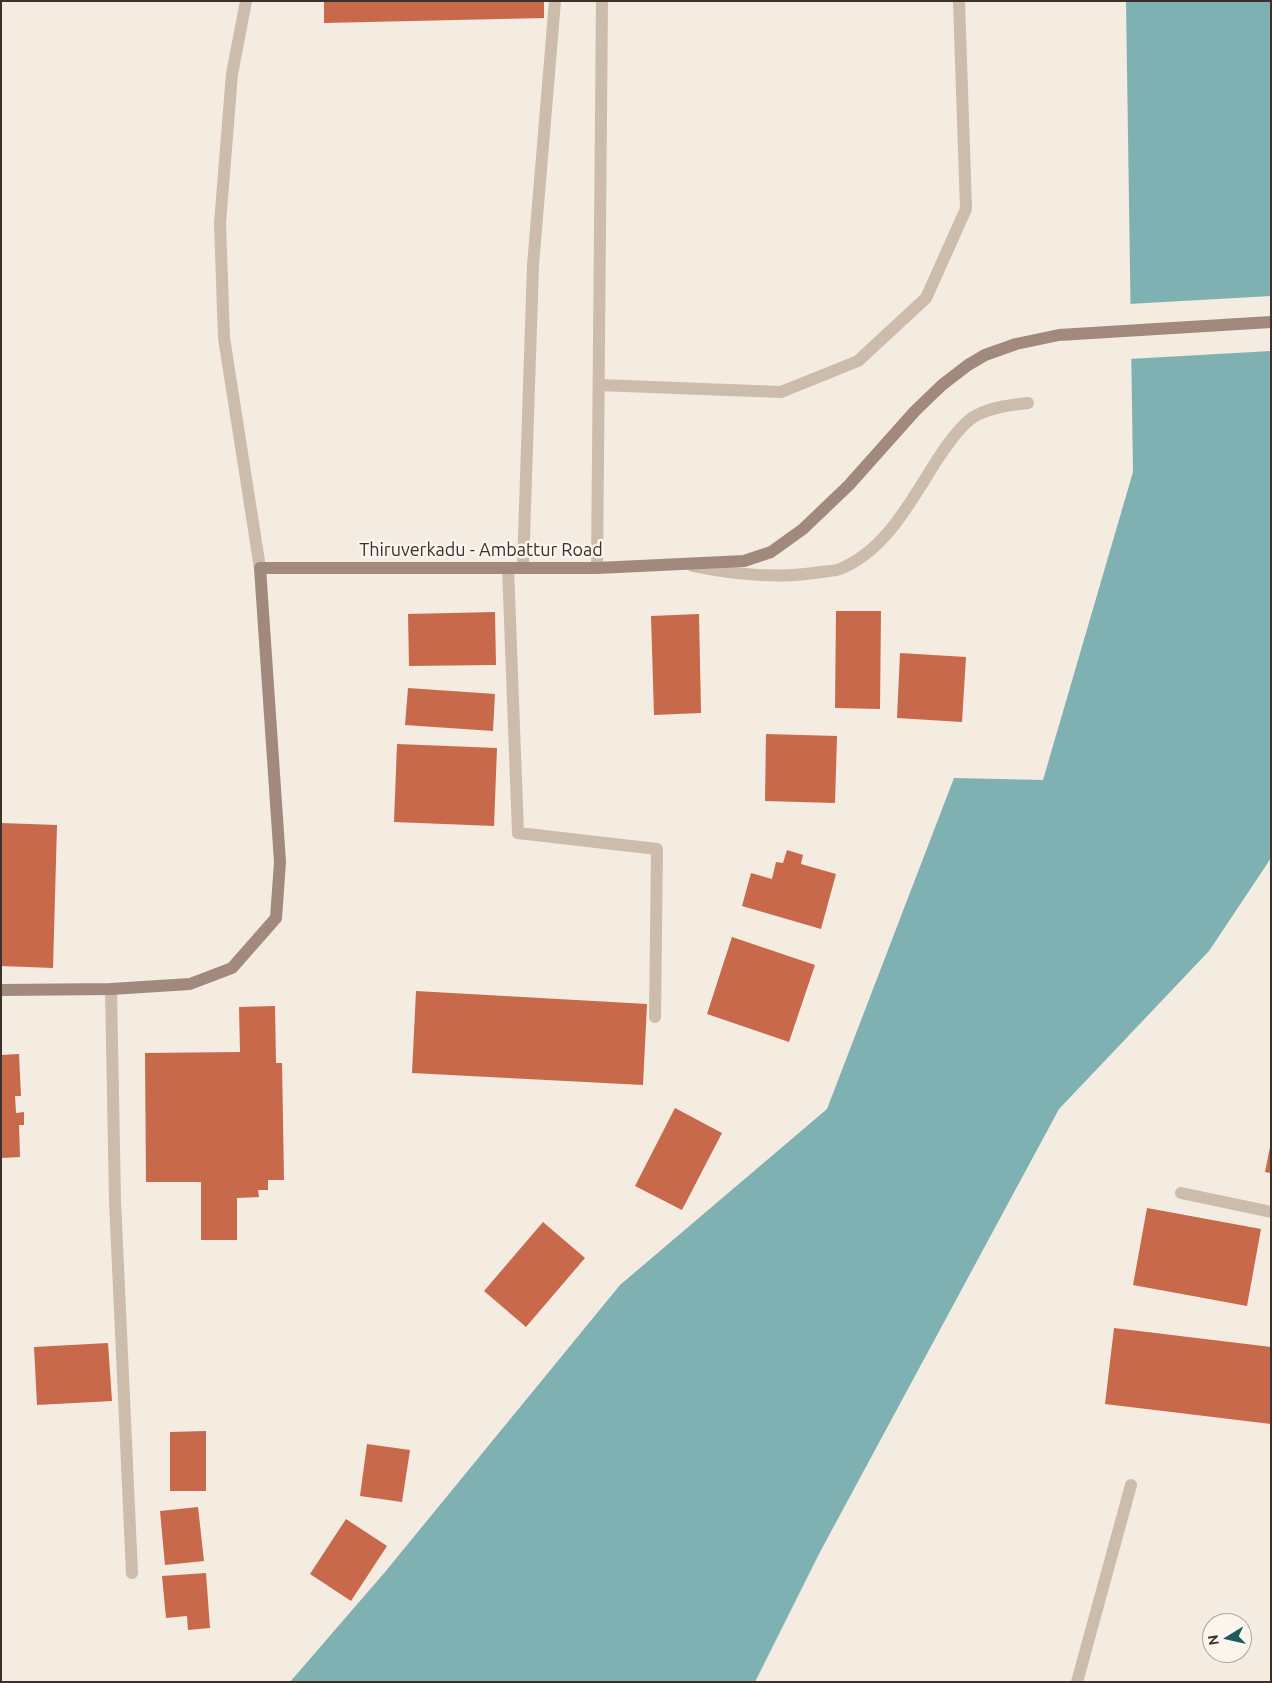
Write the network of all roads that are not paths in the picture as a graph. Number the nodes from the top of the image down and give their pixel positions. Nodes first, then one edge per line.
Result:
1 (240, 1) edge
2 (246, 1) edge
3 (555, 1) edge
4 (602, 1) edge
5 (959, 1) edge
6 (1271, 322) edge
7 (599, 385) junction
8 (1028, 403) dead end
9 (688, 564) junction
10 (260, 568) junction
11 (508, 568) junction
12 (523, 568) junction
13 (597, 568) junction
14 (111, 989) junction
15 (1, 990) edge
16 (655, 1016) dead end
17 (1181, 1194) dead end
18 (1271, 1212) edge
19 (1131, 1485) dead end
20 (132, 1573) dead end
21 (1077, 1682) edge

1 - 2 street
2 - 10 street
3 - 12 street
4 - 7 street
5 - 7 street
6 - 9 main road, Thiruverkadu - Ambattur Road
7 - 13 street
8 - 9 street
9 - 13 main road, Thiruverkadu - Ambattur Road
10 - 11 main road, Thiruverkadu - Ambattur Road
10 - 14 main road
11 - 12 main road, Thiruverkadu - Ambattur Road
11 - 16 street
12 - 13 main road, Thiruverkadu - Ambattur Road
14 - 15 main road
14 - 20 street
17 - 18 street
19 - 21 street

